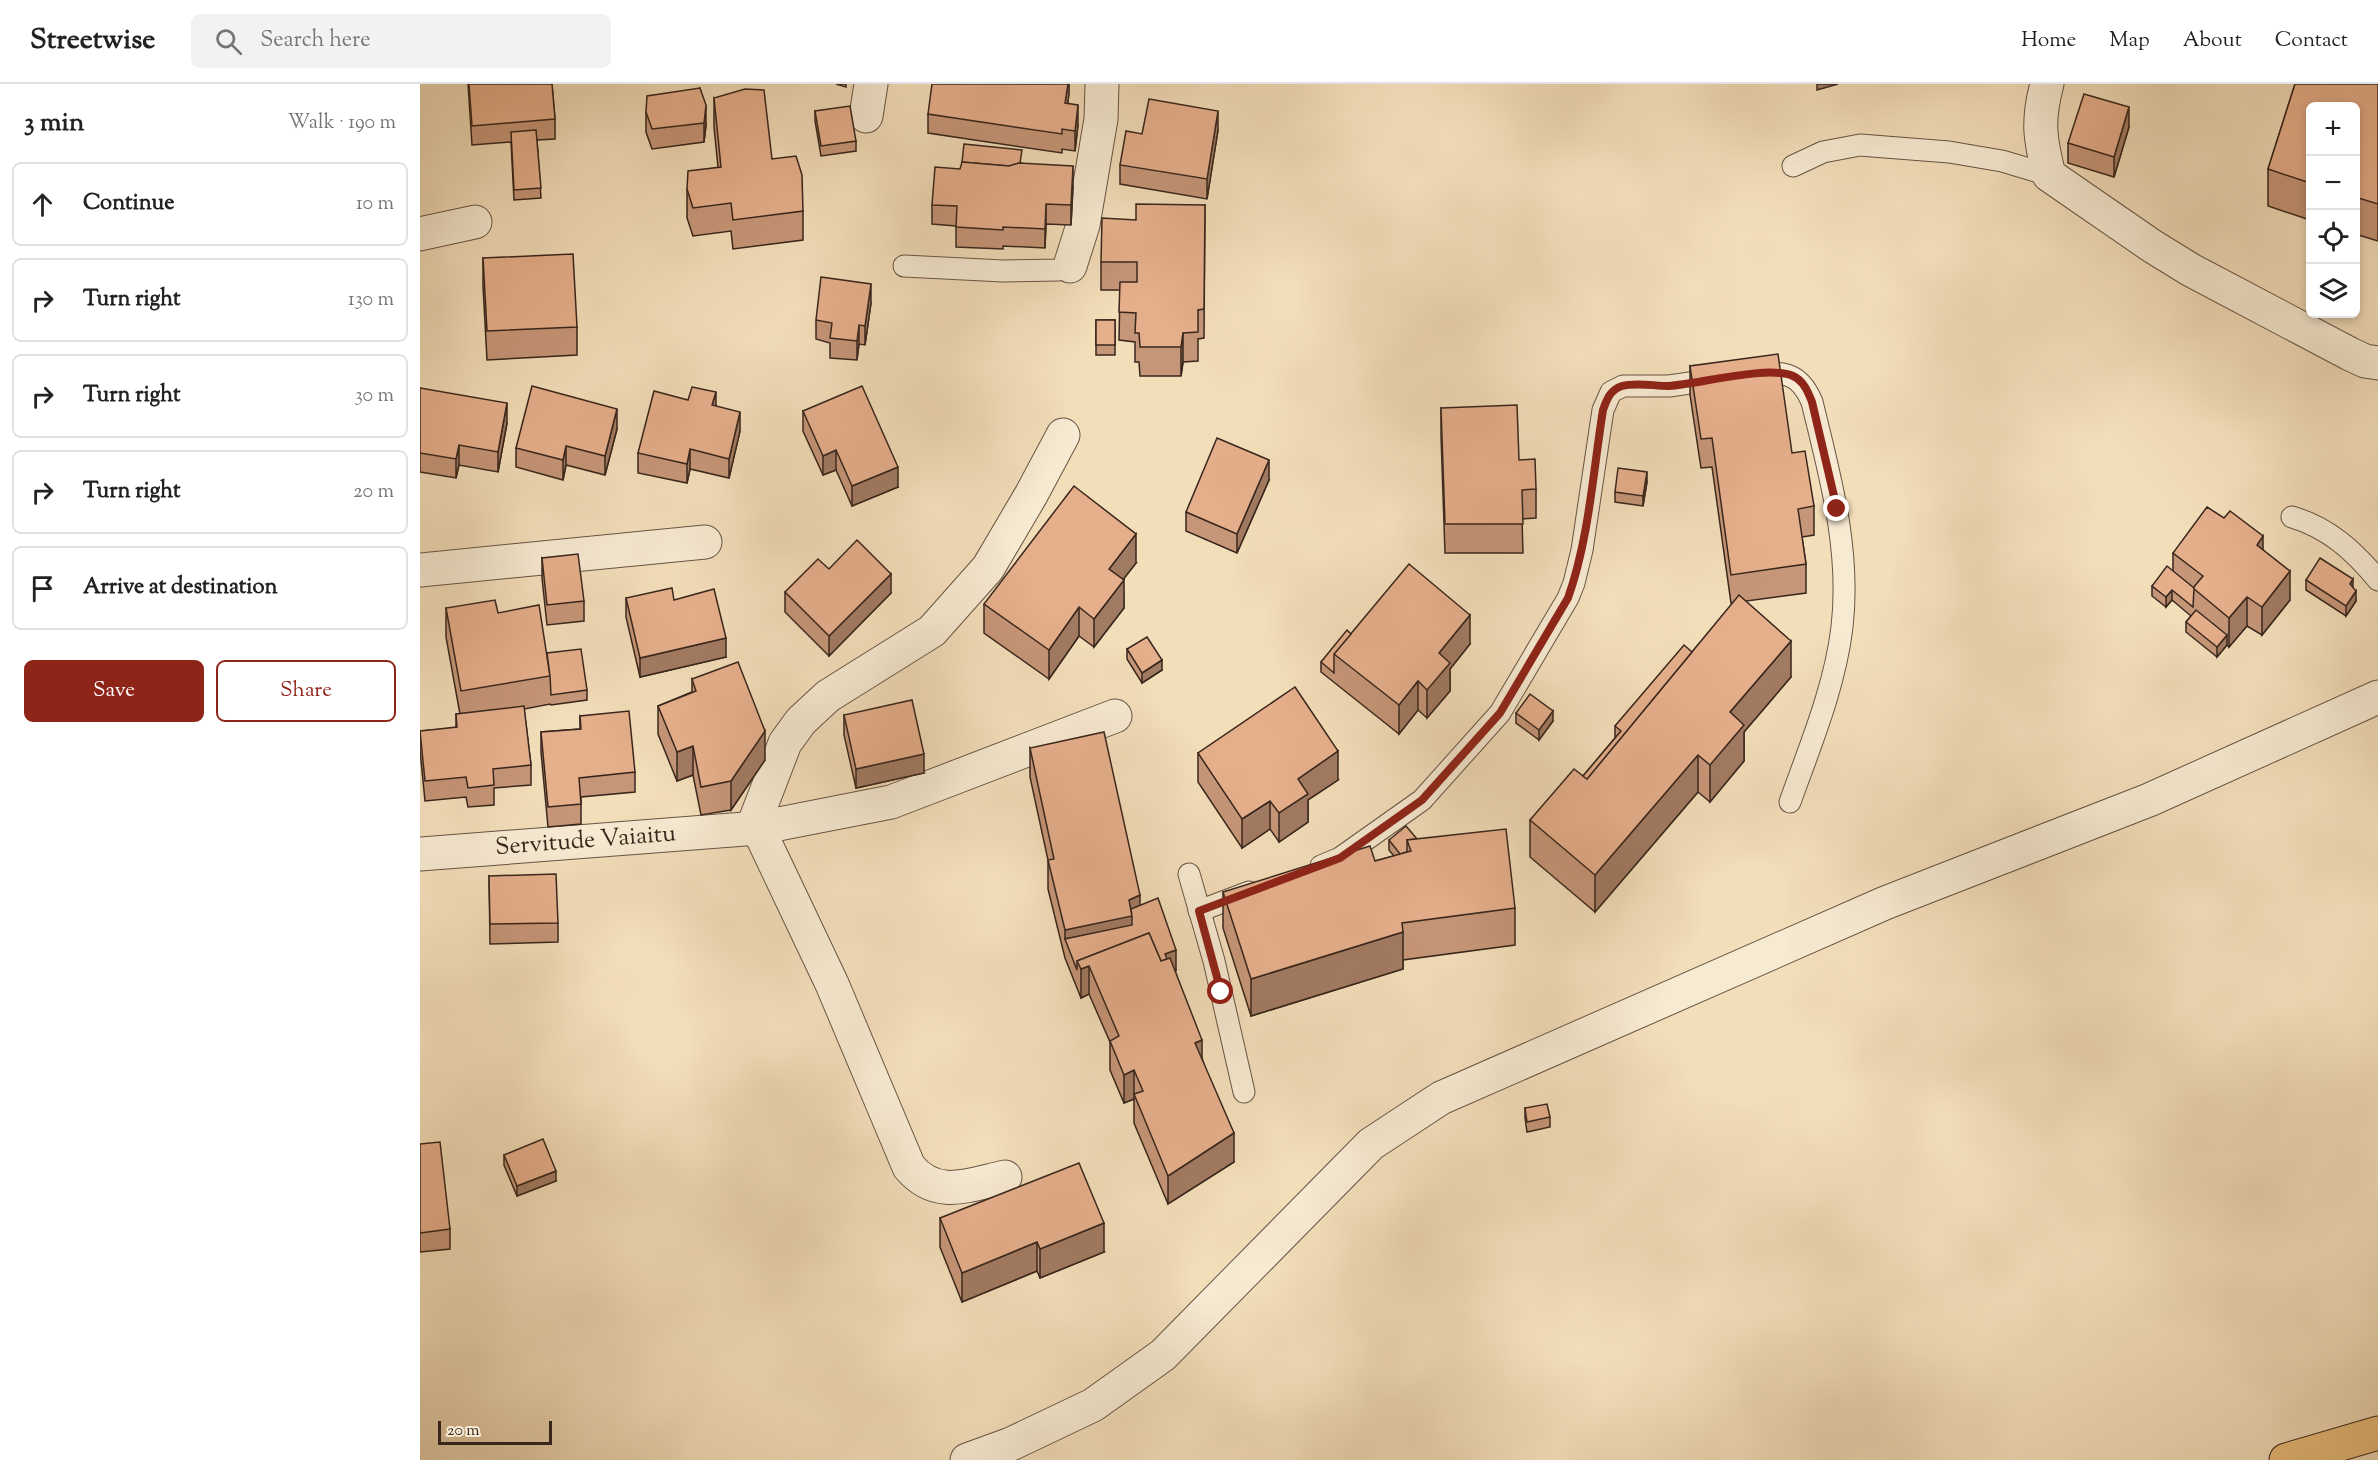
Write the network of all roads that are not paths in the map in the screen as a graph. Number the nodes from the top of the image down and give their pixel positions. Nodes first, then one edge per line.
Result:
1 (871, 84) edge
2 (1102, 84) edge
3 (2047, 84) edge
4 (866, 116) dead end
5 (1793, 166) dead end
6 (2049, 175) junction
7 (475, 222) dead end
8 (420, 234) edge
9 (904, 266) dead end
10 (1070, 266) joint
11 (2378, 363) edge
12 (1063, 435) dead end
13 (2292, 517) dead end
14 (705, 542) dead end
15 (420, 570) edge
16 (2378, 580) edge
17 (2378, 697) edge
18 (1115, 716) dead end
19 (1790, 802) dead end
20 (755, 828) junction
21 (420, 854) edge
22 (1306, 872) edge
23 (1189, 874) dead end
24 (1263, 887) edge
25 (1199, 911) junction
26 (1244, 1092) dead end
27 (1005, 1178) dead end
28 (2378, 1433) edge
29 (967, 1460) edge
30 (2286, 1460) edge

1 - 4 street
2 - 10 street
3 - 6 street
5 - 6 lane
6 - 11 street
7 - 8 street
9 - 10 lane
12 - 20 street
13 - 16 lane
14 - 15 street
17 - 29 street
18 - 20 street, Servitude Vaiaitu
19 - 22 lane
20 - 21 street, Servitude Vaiaitu
20 - 27 street
23 - 25 lane
24 - 25 lane
25 - 26 lane
28 - 30 highway

